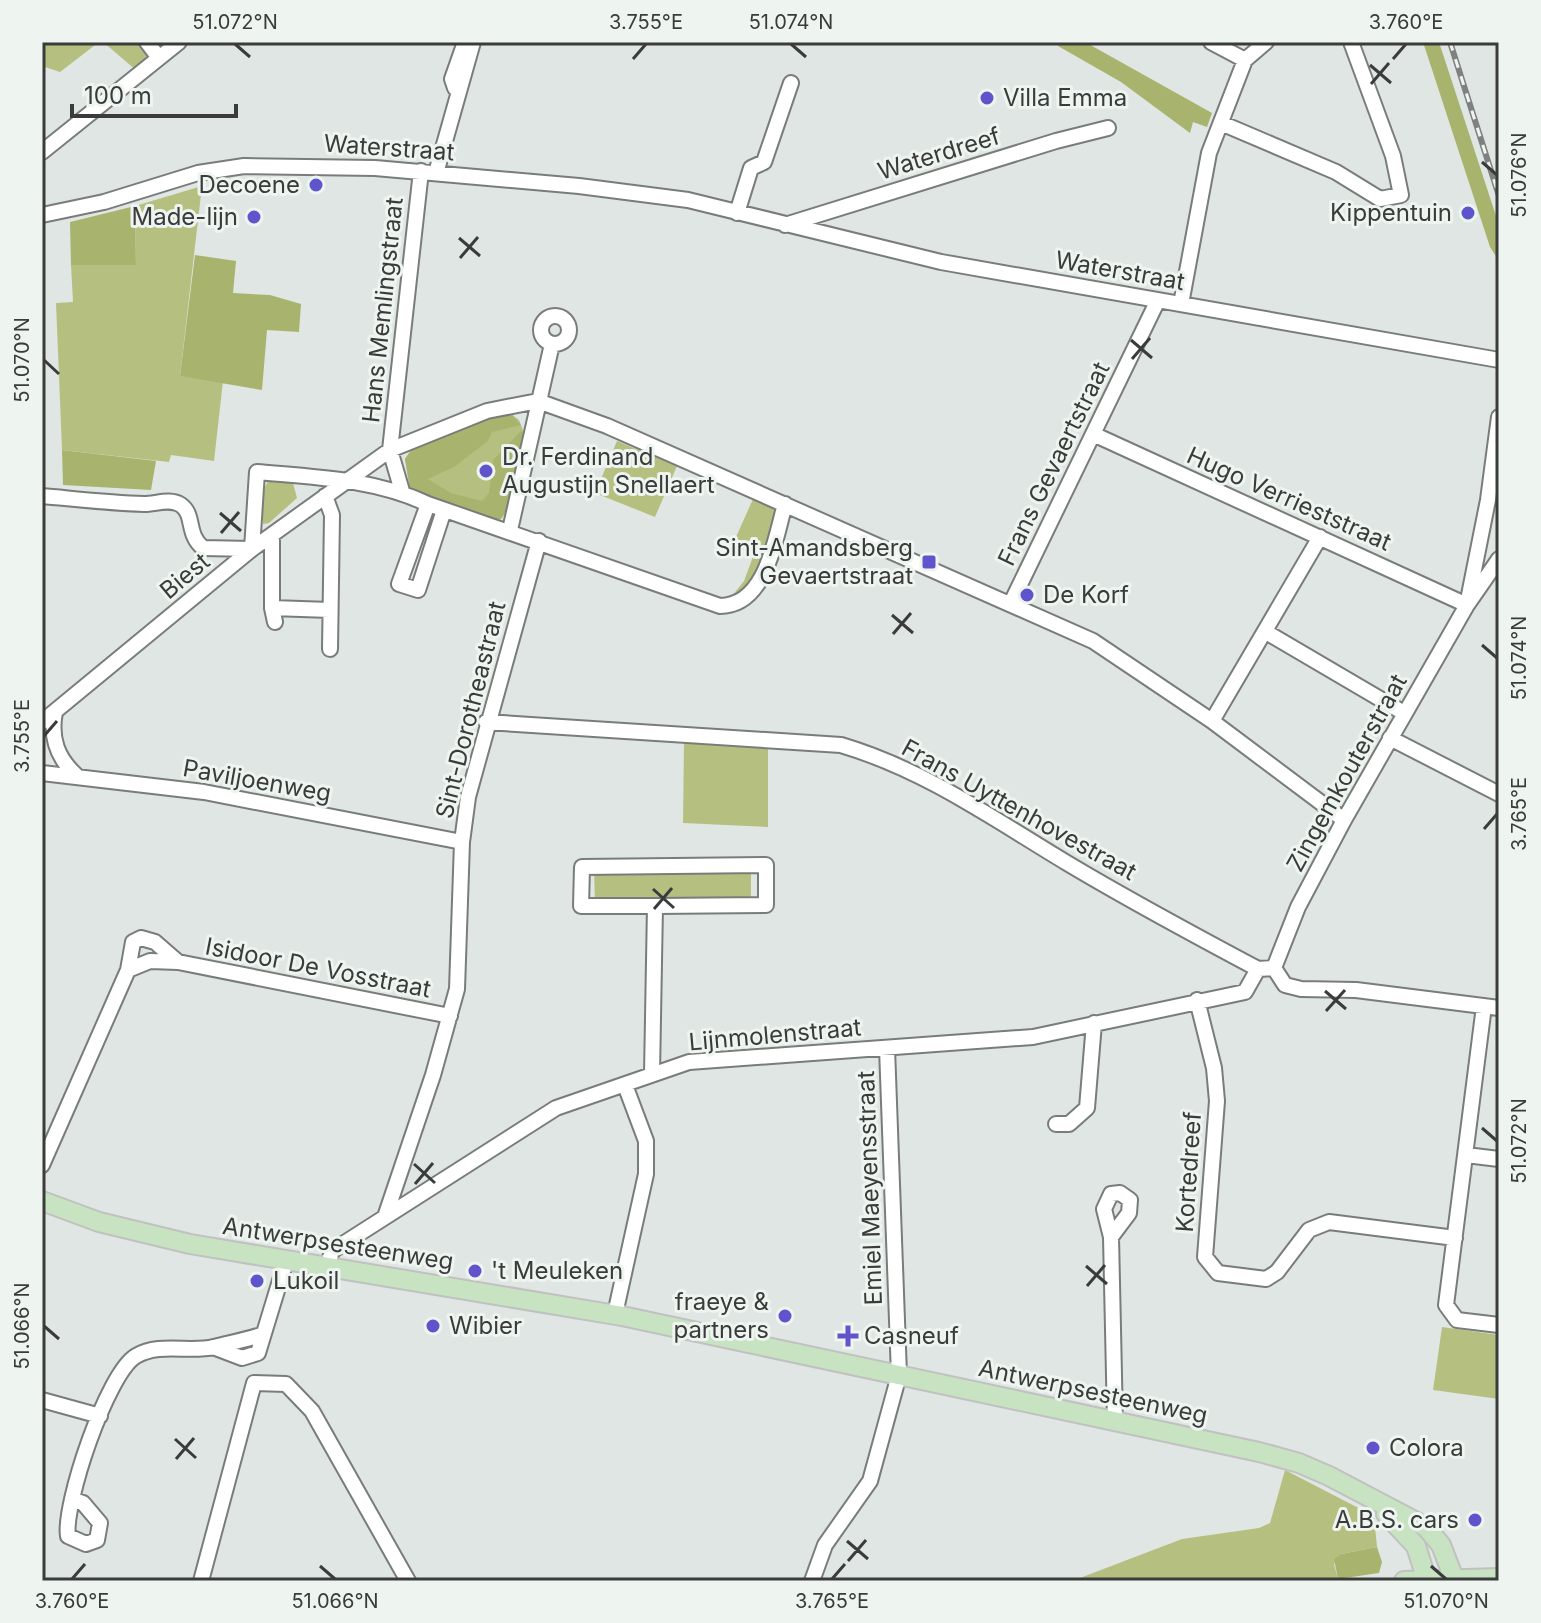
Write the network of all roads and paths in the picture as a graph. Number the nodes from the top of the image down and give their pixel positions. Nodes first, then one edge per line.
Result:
1 (147, 42) edge
2 (179, 42) edge
3 (465, 42) edge
4 (473, 42) edge
5 (1211, 42) edge
6 (1266, 42) edge
7 (1351, 42) edge
8 (159, 58) junction
9 (1245, 60) junction
10 (791, 83) dead end
11 (456, 93) junction
12 (1221, 123) junction
13 (1108, 128) dead end
14 (42, 152) edge
15 (428, 172) junction
16 (737, 213) junction
17 (42, 215) edge
18 (784, 225) junction
19 (1158, 300) junction
20 (1181, 304) junction
21 (552, 344) dead end
22 (1499, 360) edge
23 (538, 401) junction
24 (1499, 417) edge
25 (1093, 434) junction
26 (390, 450) junction
27 (348, 481) junction
28 (402, 491) junction
29 (42, 496) edge
30 (325, 496) junction
31 (1493, 501) edge
32 (428, 504) junction
33 (785, 504) junction
34 (444, 510) junction
35 (510, 530) junction
36 (272, 535) junction
37 (1320, 537) junction
38 (539, 541) junction
39 (252, 549) junction
40 (1499, 559) edge
41 (1011, 603) junction
42 (1467, 605) junction
43 (330, 610) junction
44 (1266, 632) junction
45 (330, 649) dead end
46 (55, 712) junction
47 (1404, 713) junction
48 (1212, 721) junction
49 (42, 722) edge
50 (486, 722) junction
51 (1390, 738) junction
52 (42, 773) edge
53 (77, 776) junction
54 (1499, 794) edge
55 (1344, 820) junction
56 (462, 842) junction
57 (655, 906) junction
58 (178, 962) junction
59 (1274, 968) junction
60 (1258, 969) junction
61 (128, 970) junction
62 (1197, 1000) junction
63 (1492, 1007) edge
64 (450, 1016) junction
65 (1094, 1023) junction
66 (887, 1048) junction
67 (652, 1074) junction
68 (625, 1085) junction
69 (1056, 1124) dead end
70 (1466, 1155) junction
71 (1499, 1159) edge
72 (42, 1165) edge
73 (42, 1201) edge
74 (385, 1217) junction
75 (1111, 1237) dead end
76 (1455, 1238) junction
77 (286, 1261) junction
78 (327, 1268) junction
79 (615, 1314) junction
80 (1499, 1325) edge
81 (261, 1335) junction
82 (213, 1347) junction
83 (899, 1375) junction
84 (42, 1400) edge
85 (100, 1416) junction
86 (1115, 1421) junction
87 (72, 1499) dead end
88 (1374, 1502) junction
89 (1499, 1578) edge
90 (1426, 1580) edge
91 (1455, 1580) edge
92 (201, 1581) edge
93 (408, 1581) edge
94 (812, 1581) edge
95 (1404, 1581) edge

1 - 8 street
2 - 8 street
3 - 11 street
4 - 11 street
5 - 9 street
6 - 9 street
7 - 12 street
8 - 14 street
9 - 12 street
10 - 16 street
11 - 15 street, Hans Memlingstraat
12 - 20 street
13 - 18 street, Waterdreef
15 - 16 street, Waterstraat
15 - 17 street, Waterstraat
15 - 26 street, Hans Memlingstraat
16 - 18 street, Waterstraat
18 - 19 street, Waterstraat
19 - 20 street, Waterstraat
19 - 25 street, Frans Gevaertstraat
20 - 22 street, Waterstraat
21 - 23 street
23 - 26 street
23 - 33 street
23 - 35 street
24 - 31 street, Zingemkouterstraat
25 - 37 street, Hugo Verrieststraat
25 - 41 street, Frans Gevaertstraat
26 - 27 street, Hans Memlingstraat
26 - 28 street
27 - 28 street
27 - 30 street, Biest
27 - 39 street
28 - 32 street
29 - 39 street
30 - 36 street, Biest
30 - 43 street
31 - 42 street, Zingemkouterstraat
32 - 34 street
32 - 34 street
33 - 38 street
33 - 41 street
34 - 35 street
35 - 38 street
36 - 39 street, Biest
36 - 43 street
37 - 42 street, Hugo Verrieststraat
37 - 44 street
38 - 50 street, Sint-Dorotheastraat
39 - 46 street, Biest
40 - 42 street, Zingemkouterstraat
41 - 48 street
42 - 47 street, Zingemkouterstraat
43 - 45 street
44 - 47 street
44 - 48 street
46 - 49 street, Biest
46 - 53 street
47 - 51 street, Zingemkouterstraat
48 - 55 street
50 - 56 street, Sint-Dorotheastraat
50 - 60 street, Frans Uyttenhovestraat
51 - 54 street
51 - 55 street, Zingemkouterstraat
52 - 53 street, Paviljoenweg
53 - 56 street, Paviljoenweg
55 - 59 street, Zingemkouterstraat
56 - 64 street, Sint-Dorotheastraat
57 - 57 street
57 - 67 street
58 - 61 street, Isidoor De Vosstraat
58 - 61 street, Isidoor De Vosstraat
58 - 64 street, Isidoor De Vosstraat
59 - 60 street
59 - 63 street
60 - 62 street, Lijnmolenstraat
61 - 72 street, Isidoor De Vosstraat
62 - 65 street, Lijnmolenstraat
62 - 76 street, Kortedreef
63 - 70 street
64 - 74 street, Sint-Dorotheastraat
65 - 66 street, Lijnmolenstraat
65 - 69 street
66 - 67 street, Lijnmolenstraat
66 - 83 street, Emiel Maeyensstraat
67 - 68 street, Lijnmolenstraat
68 - 74 street, Lijnmolenstraat
68 - 79 street
70 - 71 street
70 - 76 street
73 - 77 main road, Antwerpsesteenweg
74 - 78 street, Lijnmolenstraat
75 - 86 street
76 - 80 street
77 - 78 main road, Antwerpsesteenweg
77 - 81 street
78 - 79 main road, Antwerpsesteenweg
79 - 83 main road, Antwerpsesteenweg
81 - 82 street
81 - 82 street
82 - 85 street
83 - 86 main road, Antwerpsesteenweg
83 - 94 street, Emiel Maeyensstraat
84 - 85 street
85 - 87 street
86 - 88 main road, Antwerpsesteenweg
88 - 90 main road, Antwerpsesteenweg
88 - 91 main road, Antwerpsesteenweg
89 - 91 main road
90 - 91 main road
90 - 95 main road
92 - 93 street

